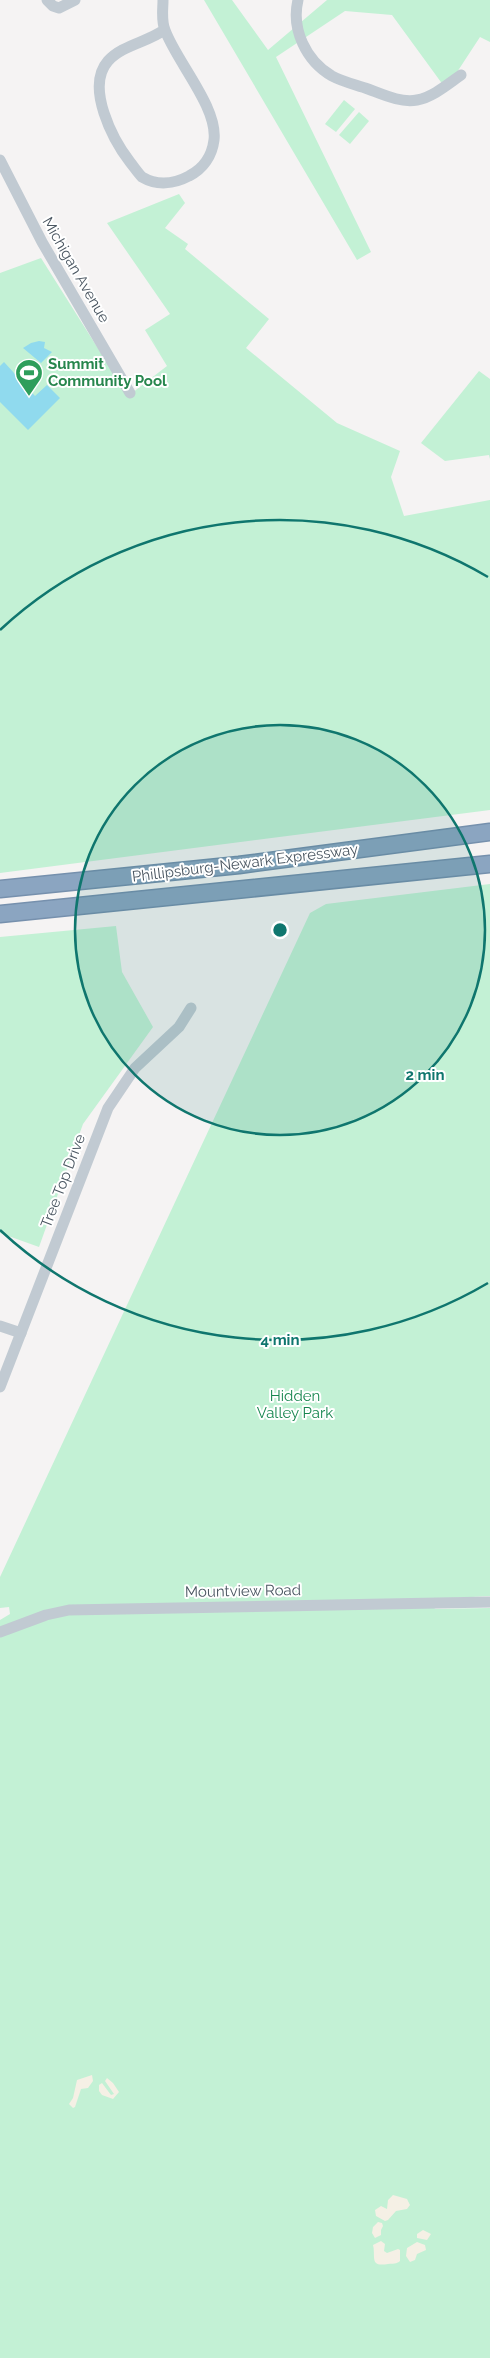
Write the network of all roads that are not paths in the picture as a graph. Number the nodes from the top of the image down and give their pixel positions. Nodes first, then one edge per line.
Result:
1 (46, 0) edge
2 (75, 0) edge
3 (163, 0) edge
4 (298, 0) edge
5 (164, 30) junction
6 (461, 75) dead end
7 (0, 160) edge
8 (130, 393) dead end
9 (490, 832) edge
10 (490, 864) edge
11 (0, 889) edge
12 (0, 914) edge
13 (191, 1008) dead end
14 (0, 1326) edge
15 (21, 1333) junction
16 (0, 1387) edge
17 (490, 1602) edge
18 (0, 1632) edge

1 - 2 street
3 - 5 street
4 - 6 street
5 - 5 street
7 - 8 street, Michigan Avenue
9 - 11 highway, Phillipsburg-Newark Expressway
10 - 12 highway, Phillipsburg-Newark Expressway
13 - 15 street, Tree Top Drive
14 - 15 street
15 - 16 street, Tree Top Drive
17 - 18 street, Mountview Road

